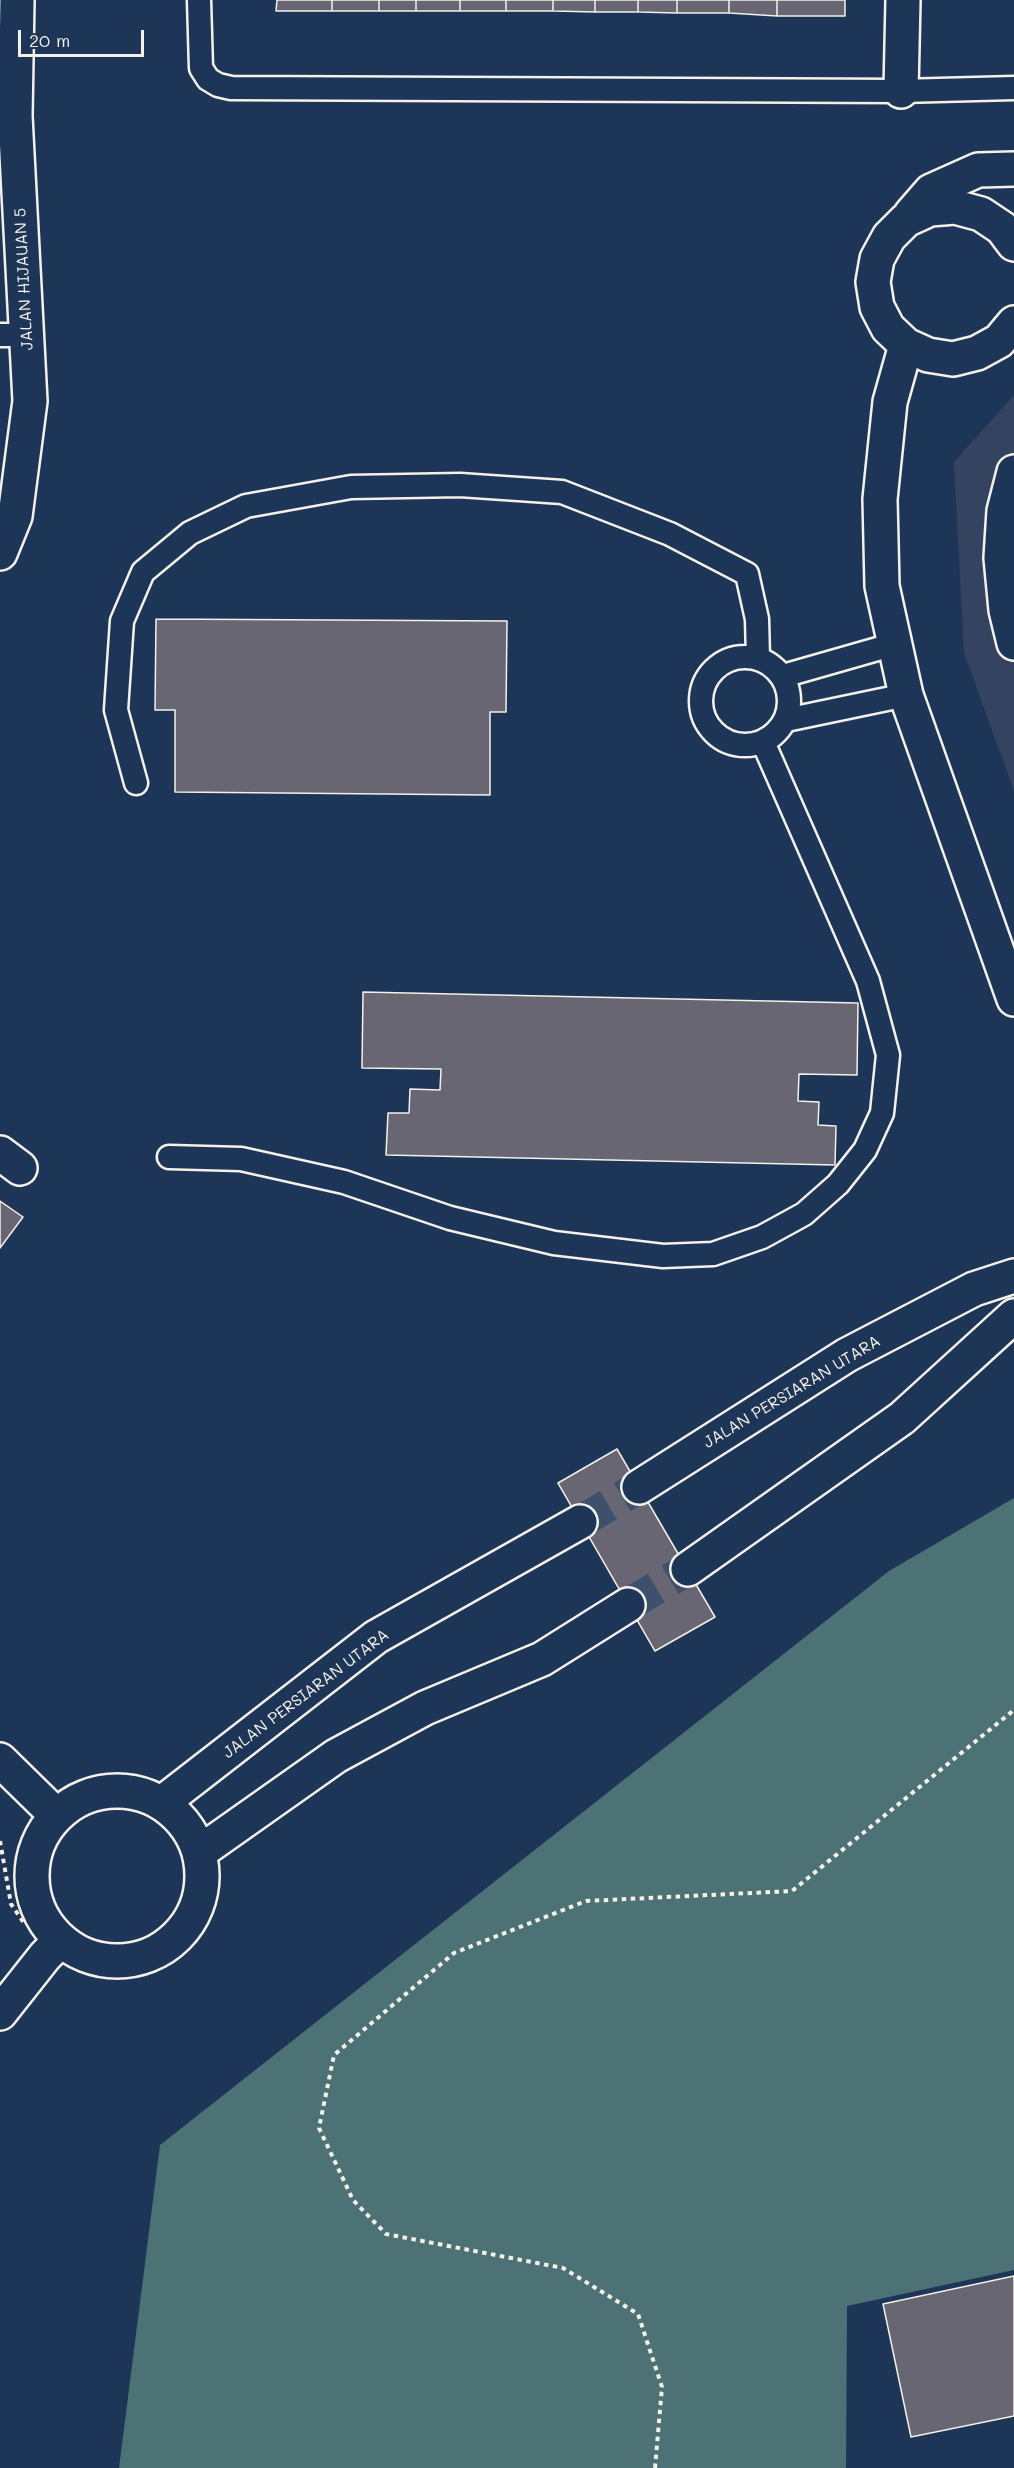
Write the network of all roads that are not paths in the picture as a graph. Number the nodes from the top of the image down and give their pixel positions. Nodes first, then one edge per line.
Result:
1 (17, 0) edge
2 (199, 0) edge
3 (903, 0) edge
4 (1014, 88) edge
5 (901, 91) junction
6 (7, 115) edge
7 (1014, 169) edge
8 (906, 220) junction
9 (1014, 244) edge
10 (1014, 323) edge
11 (13, 335) edge
12 (906, 345) junction
13 (1014, 472) edge
14 (0, 553) edge
15 (1014, 643) edge
16 (895, 644) junction
17 (758, 658) junction
18 (783, 676) junction
19 (906, 695) junction
20 (786, 720) junction
21 (763, 742) junction
22 (136, 783) dead end
23 (1012, 986) edge
24 (169, 1156) dead end
25 (1014, 1276) edge
26 (1014, 1316) edge
27 (639, 1487) tunnel mouth
28 (580, 1522) tunnel mouth
29 (688, 1569) tunnel mouth
30 (628, 1605) tunnel mouth
31 (0, 1760) edge
32 (162, 1803) junction
33 (56, 1815) junction
34 (200, 1852) junction
35 (53, 1948) junction
36 (0, 2013) edge

1 - 6 street, JALAN HIJAUAN 5
2 - 5 lane
3 - 5 street
4 - 5 lane
6 - 11 street, JALAN HIJAUAN 5
7 - 8 street
8 - 9 street
8 - 12 street
10 - 12 street
11 - 14 street, JALAN HIJAUAN 5
12 - 16 street
13 - 15 street
16 - 18 lane
16 - 19 street
17 - 18 lane
17 - 21 lane
17 - 22 lane
18 - 20 lane
19 - 20 lane
19 - 23 street
20 - 21 lane
21 - 24 lane
25 - 27 street, JALAN PERSIARAN UTARA
26 - 29 street
28 - 32 street, JALAN PERSIARAN UTARA
30 - 34 street
31 - 33 street
32 - 33 street
32 - 34 street
33 - 35 street
34 - 35 street
35 - 36 street

